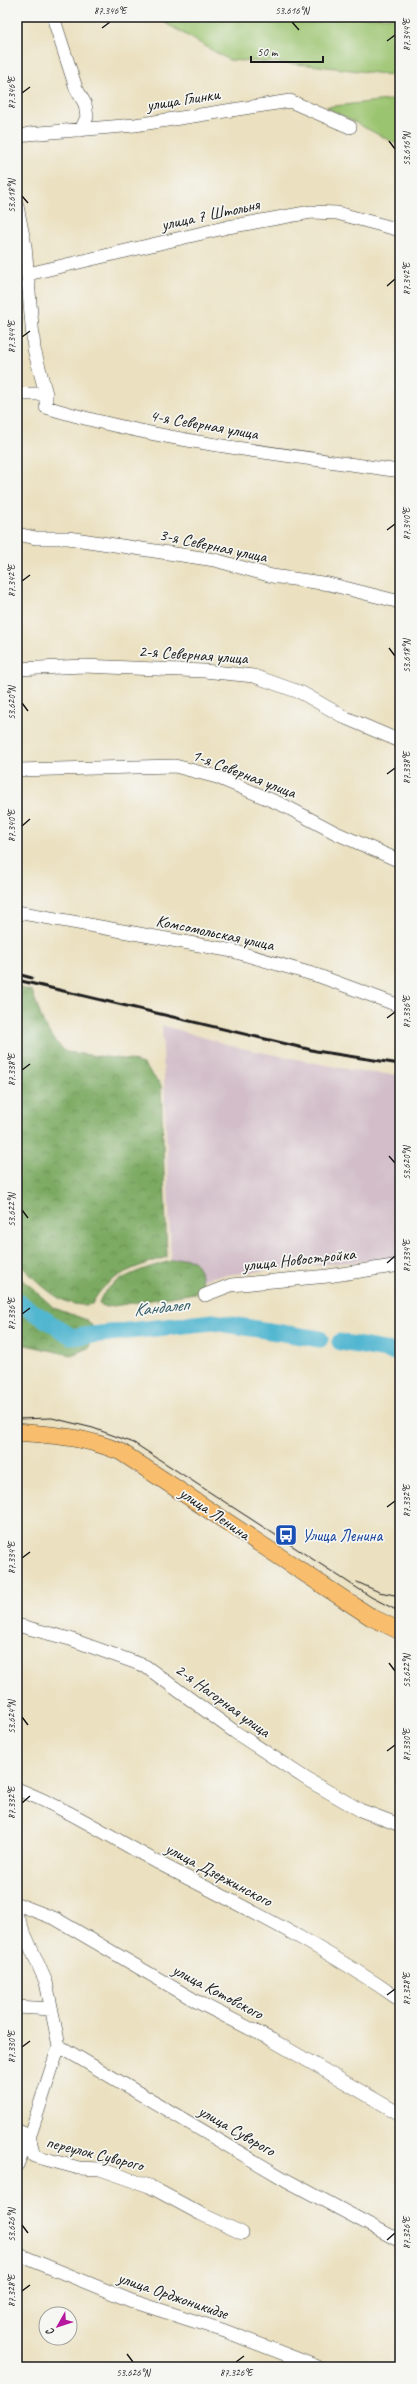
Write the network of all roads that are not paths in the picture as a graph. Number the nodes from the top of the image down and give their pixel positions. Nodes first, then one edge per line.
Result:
1 (55, 23) dead end
2 (350, 127) dead end
3 (81, 130) junction
4 (17, 138) edge
5 (17, 206) edge
6 (400, 230) edge
7 (28, 274) junction
8 (17, 394) edge
9 (46, 394) junction
10 (400, 471) edge
11 (17, 534) edge
12 (400, 602) edge
13 (17, 669) edge
14 (400, 741) edge
15 (17, 770) edge
16 (400, 861) edge
17 (17, 912) edge
18 (400, 1006) edge
19 (400, 1265) edge
20 (204, 1295) dead end
21 (17, 1432) edge
22 (17, 1625) edge
23 (400, 1631) edge
24 (17, 1789) edge
25 (400, 1825) edge
26 (17, 1904) edge
27 (17, 1917) edge
28 (400, 2000) edge
29 (17, 2007) edge
30 (51, 2009) junction
31 (59, 2046) junction
32 (400, 2114) edge
33 (17, 2131) edge
34 (29, 2136) junction
35 (17, 2165) edge
36 (242, 2233) dead end
37 (400, 2241) edge
38 (17, 2254) edge
39 (318, 2367) edge

1 - 3 street
2 - 3 street, улица Глинки
3 - 4 street, улица Глинки
5 - 7 street
6 - 7 street, улица 7 Штольня
7 - 9 street
8 - 9 street
9 - 10 street, 4-я Северная улица
11 - 12 street, 3-я Северная улица
13 - 14 street, 2-я Северная улица
15 - 16 street, 1-я Северная улица
17 - 18 street, Комсомольская улица
19 - 20 street, улица Новостройка
21 - 23 main road, улица Ленина
22 - 25 street, 2-я Нагорная улица
24 - 28 street, улица Дзержинского
26 - 32 street, улица Котовского
27 - 30 street
29 - 30 street
30 - 31 street
31 - 34 street
31 - 37 street, улица Суворого
33 - 34 street, переулок Суворого
34 - 35 street
34 - 36 street, переулок Суворого
38 - 39 street, улица Орджоникидзе

